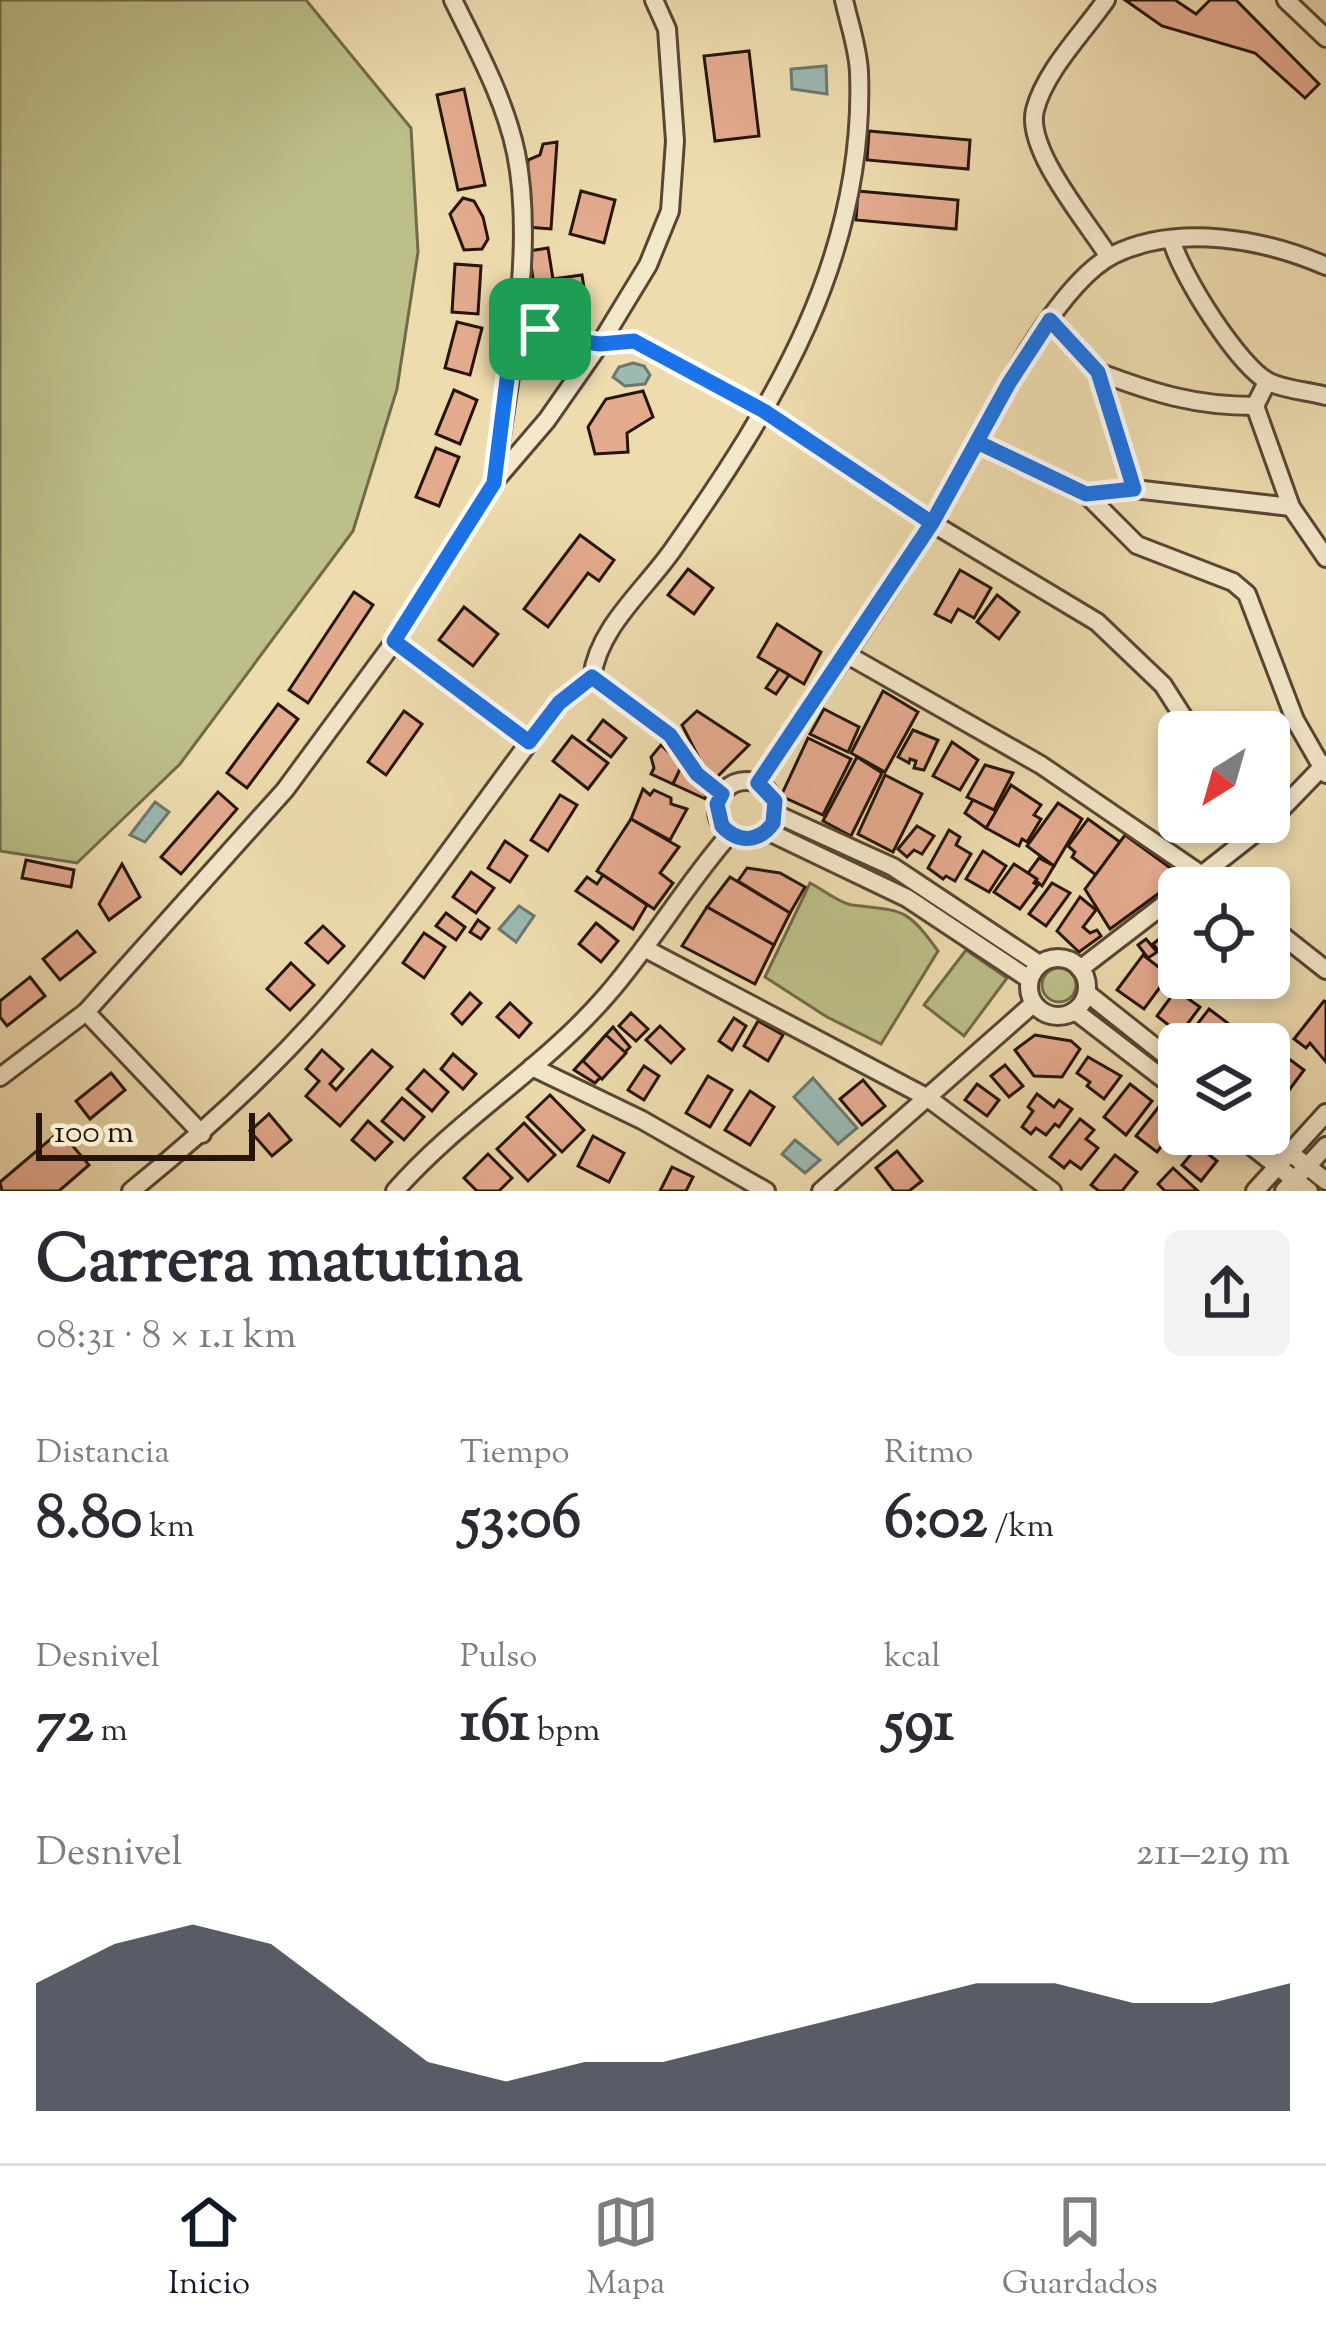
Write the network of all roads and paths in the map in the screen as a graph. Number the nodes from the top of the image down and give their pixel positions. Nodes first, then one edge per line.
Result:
1 (453, 0) edge
2 (654, 0) edge
3 (844, 0) edge
4 (1106, 0) edge
5 (1286, 0) edge
6 (1326, 38) edge
7 (1172, 241) junction
8 (1109, 257) junction
9 (1326, 266) edge
10 (516, 308) junction
11 (1050, 320) junction
12 (600, 344) junction
13 (1098, 372) junction
14 (1267, 382) junction
15 (1326, 395) edge
16 (1255, 406) junction
17 (764, 411) junction
18 (977, 442) junction
19 (494, 483) junction
20 (1134, 489) junction
21 (1086, 494) junction
22 (1291, 507) junction
23 (932, 523) junction
24 (1326, 558) edge
25 (394, 641) junction
26 (846, 654) junction
27 (592, 677) junction
28 (1180, 711) edge
29 (529, 742) junction
30 (1324, 769) edge
31 (758, 783) junction
32 (722, 794) junction
33 (1290, 802) edge
34 (771, 822) junction
35 (730, 834) junction
36 (1235, 843) edge
37 (1193, 867) edge
38 (1211, 867) edge
39 (1158, 908) edge
40 (1290, 942) edge
41 (644, 947) junction
42 (1080, 968) junction
43 (1326, 970) edge
44 (1034, 972) junction
45 (1087, 993) junction
46 (1034, 1004) junction
47 (1075, 1011) junction
48 (86, 1012) junction
49 (1158, 1049) edge
50 (532, 1067) junction
51 (1158, 1075) edge
52 (0, 1077) edge
53 (928, 1098) junction
54 (1326, 1113) edge
55 (202, 1134) junction
56 (1326, 1145) edge
57 (1276, 1155) edge
58 (1281, 1155) edge
59 (1284, 1159) junction
60 (1326, 1181) edge
61 (1298, 1182) edge
62 (400, 1190) edge
63 (130, 1191) edge
64 (766, 1191) edge
65 (821, 1191) edge
66 (1052, 1191) edge
67 (1255, 1191) edge

1 - 10 street
2 - 12 street
3 - 17 street
4 - 8 street
5 - 6 street
7 - 8 street
7 - 9 street
7 - 14 street
8 - 11 street
10 - 12 street
10 - 19 street
11 - 13 street
11 - 18 street
12 - 17 street
12 - 19 street
13 - 16 street
13 - 20 street
14 - 15 street
14 - 16 street
16 - 22 street
17 - 23 street
17 - 27 street
18 - 21 street
18 - 23 street
19 - 25 street
20 - 21 street
20 - 22 street
21 - 30 street
22 - 24 street
23 - 26 street
23 - 28 street
25 - 29 street
25 - 48 street
26 - 31 street
26 - 37 street
27 - 29 street
27 - 32 street
29 - 55 street
30 - 33 street
31 - 32 street
31 - 34 street
32 - 35 street
34 - 35 street
34 - 44 street
35 - 41 street
36 - 38 street
39 - 42 street
40 - 43 street
41 - 50 street
41 - 53 street
42 - 44 street
42 - 45 street
44 - 46 street
45 - 47 street
45 - 49 street
46 - 47 street
46 - 53 street
47 - 51 street
48 - 52 street
48 - 55 street
50 - 62 street
50 - 64 street
53 - 65 street
53 - 66 street
54 - 59 street
55 - 63 street
56 - 61 street
57 - 59 street
58 - 59 street
59 - 61 street
59 - 67 street
60 - 61 street

